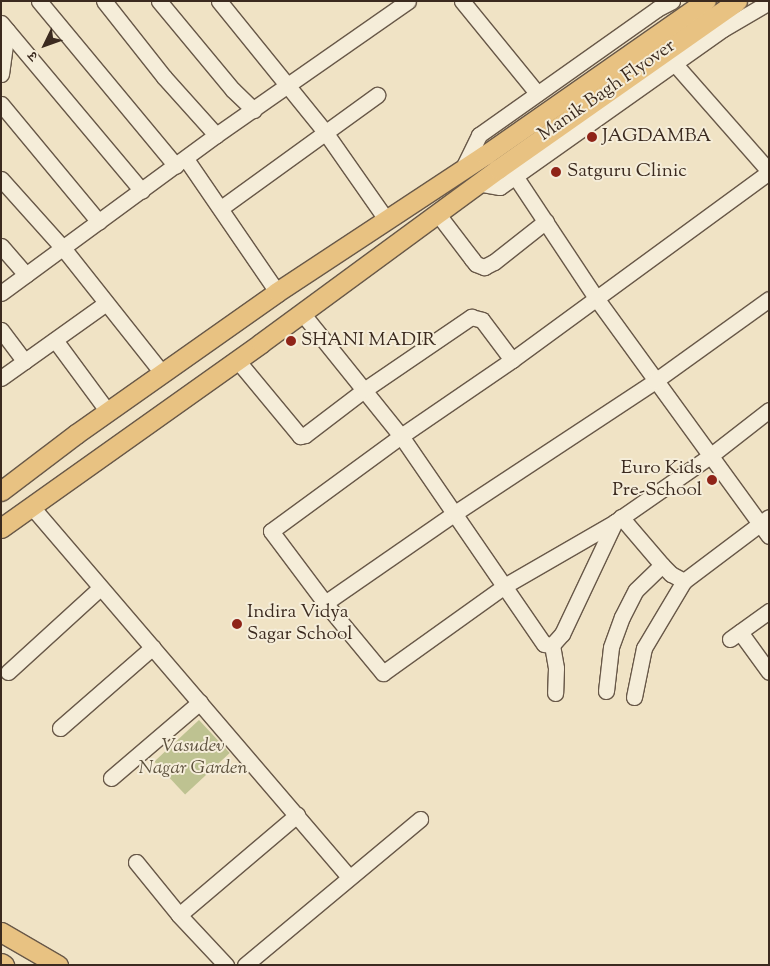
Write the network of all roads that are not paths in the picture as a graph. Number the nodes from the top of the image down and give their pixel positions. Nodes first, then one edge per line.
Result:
1 (39, 1) edge
2 (104, 1) edge
3 (159, 1) edge
4 (219, 1) edge
5 (408, 1) edge
6 (462, 1) edge
7 (672, 1) edge
8 (706, 1) edge
9 (737, 1) edge
10 (769, 2) edge
11 (4, 26) edge
12 (674, 63) junction
13 (1, 74) edge
14 (290, 86) junction
15 (537, 93) junction
16 (377, 95) dead end
17 (1, 104) edge
18 (254, 110) junction
19 (325, 132) junction
20 (216, 136) junction
21 (181, 162) junction
22 (491, 162) junction
23 (462, 170) junction
24 (769, 171) edge
25 (515, 176) junction
26 (1, 179) edge
27 (478, 183) junction
28 (142, 190) junction
29 (221, 208) junction
30 (437, 213) junction
31 (386, 219) junction
32 (546, 221) junction
33 (99, 222) junction
34 (1, 246) edge
35 (63, 248) junction
36 (26, 275) junction
37 (277, 292) junction
38 (1, 293) edge
39 (596, 298) junction
40 (769, 299) edge
41 (106, 303) junction
42 (302, 313) junction
43 (1, 330) edge
44 (55, 340) junction
45 (237, 360) junction
46 (512, 360) junction
47 (24, 362) junction
48 (163, 374) junction
49 (1, 378) edge
50 (655, 381) junction
51 (364, 390) junction
52 (769, 410) edge
53 (108, 412) junction
54 (401, 436) junction
55 (710, 456) junction
56 (1, 491) edge
57 (32, 507) junction
58 (454, 513) junction
59 (618, 520) junction
60 (766, 526) edge
61 (1, 528) edge
62 (662, 565) junction
63 (684, 581) junction
64 (506, 585) junction
65 (100, 588) junction
66 (325, 603) junction
67 (769, 611) edge
68 (552, 645) junction
69 (153, 647) junction
70 (8, 672) dead end
71 (769, 672) edge
72 (606, 691) dead end
73 (555, 693) dead end
74 (634, 697) dead end
75 (200, 702) junction
76 (60, 728) dead end
77 (111, 778) dead end
78 (297, 815) junction
79 (420, 819) dead end
80 (136, 862) dead end
81 (350, 877) junction
82 (179, 915) junction
83 (1, 932) edge
84 (38, 960) edge
85 (58, 965) edge
86 (226, 965) edge
87 (244, 965) edge

1 - 21 street
2 - 20 street
3 - 18 street
4 - 14 street
5 - 14 street
6 - 15 street
7 - 15 street
8 - 22 main road, Manik Bagh Flyover
9 - 22 main road, Manik Bagh Flyover
10 - 12 street
11 - 13 street
11 - 28 street
12 - 24 street
12 - 25 street
14 - 18 street
14 - 19 street
15 - 23 street
16 - 19 street
17 - 33 street
18 - 20 street
19 - 29 street
19 - 31 street
20 - 21 street
21 - 28 street
21 - 29 street
22 - 23 main road, Manik Bagh Flyover
22 - 27 main road, Manik Bagh Flyover
23 - 31 main road, Manik Bagh Flyover
24 - 39 street
25 - 27 street
25 - 32 street
26 - 35 street
27 - 30 main road, Manik Bagh Flyover
28 - 33 street
29 - 37 street
30 - 32 street
30 - 42 main road, Manik Bagh Flyover
31 - 37 main road, Manik Bagh Flyover
32 - 39 street
33 - 35 street
34 - 36 street
35 - 36 street
35 - 41 street
36 - 38 street
37 - 48 main road, Manik Bagh Flyover
39 - 46 street
39 - 50 street
40 - 50 street
41 - 44 street
41 - 48 street
42 - 45 main road, Manik Bagh Flyover
42 - 51 street
43 - 47 street
44 - 47 street
44 - 53 street
45 - 51 street
45 - 57 main road, Manik Bagh Flyover
46 - 51 street
46 - 54 street
47 - 49 street
48 - 53 main road, Manik Bagh Flyover
50 - 55 street
50 - 58 street
51 - 54 street
52 - 55 street
53 - 56 main road, Manik Bagh Flyover
54 - 58 street
54 - 66 street
55 - 59 street
55 - 60 street
57 - 61 main road, Manik Bagh Flyover
57 - 65 street
58 - 64 street
58 - 66 street
59 - 62 street
59 - 64 street
59 - 68 street
60 - 63 street
62 - 63 street
62 - 72 street
63 - 74 street
64 - 66 street
64 - 68 street
65 - 69 street
65 - 70 street
67 - 71 street
68 - 73 street
69 - 75 street
69 - 76 street
75 - 77 street
75 - 78 street
78 - 81 street
78 - 82 street
79 - 81 street
80 - 82 street
81 - 87 street
82 - 86 street
83 - 84 main road
84 - 85 main road

